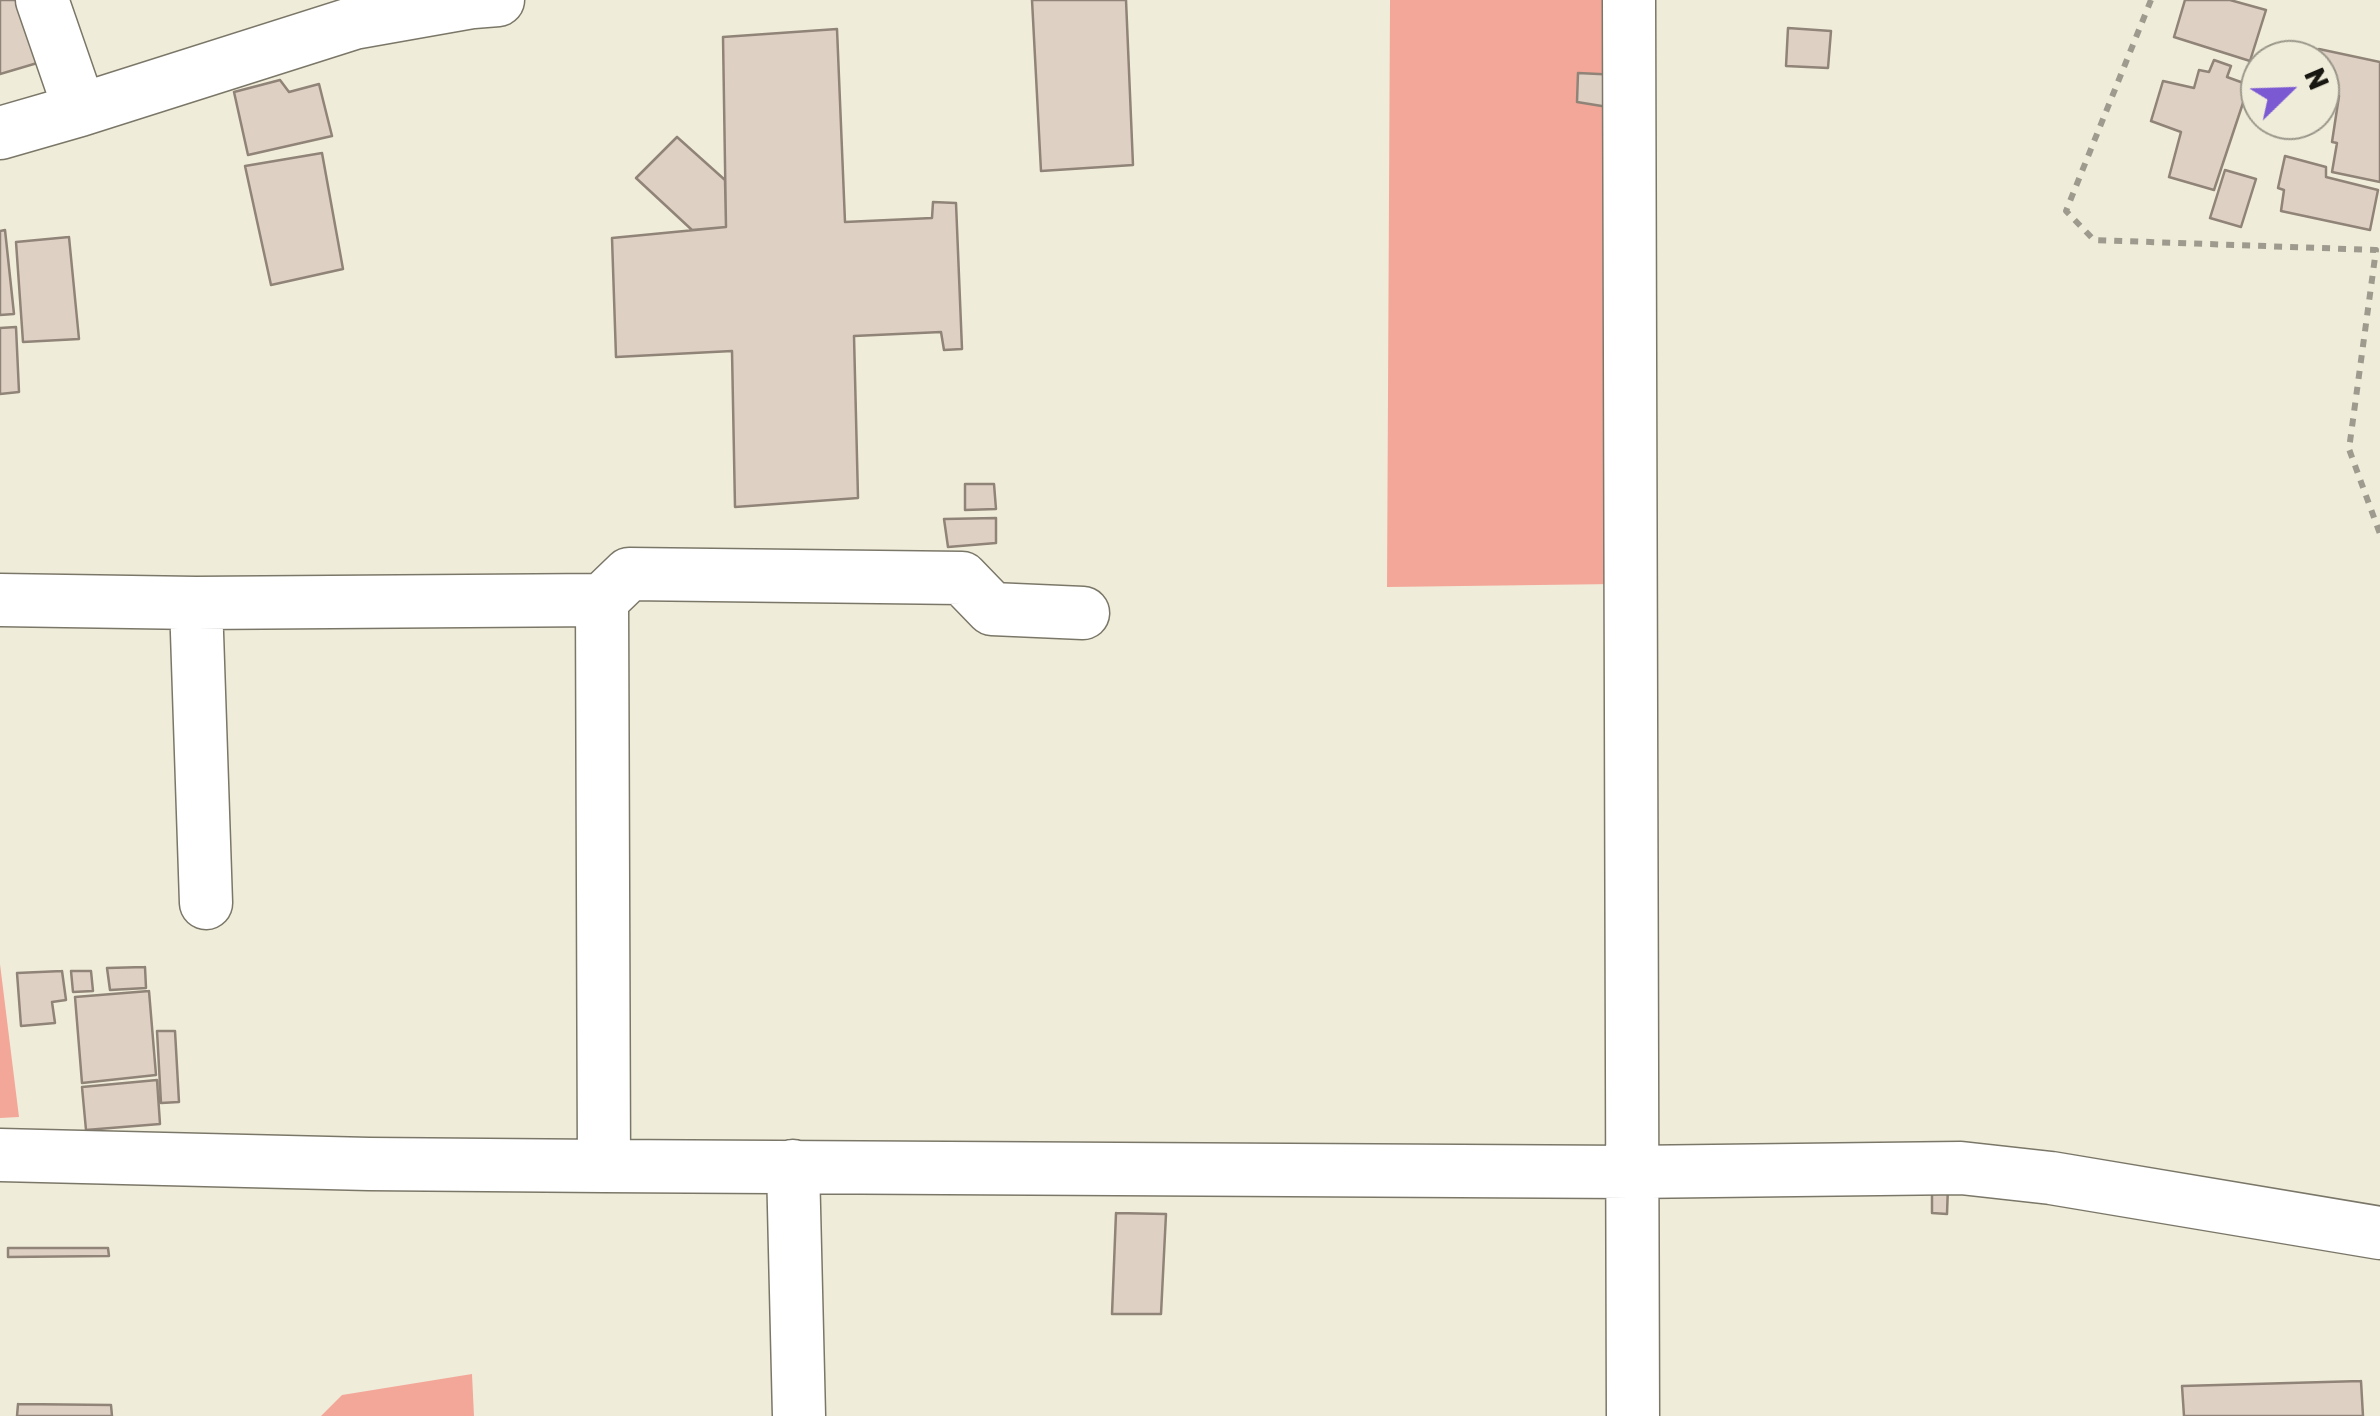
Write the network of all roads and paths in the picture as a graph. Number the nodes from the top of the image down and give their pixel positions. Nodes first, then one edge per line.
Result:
1 (42, 0) edge
2 (498, 0) edge
3 (1629, 0) edge
4 (2151, 0) edge
5 (80, 110) junction
6 (0, 133) edge
7 (2380, 534) edge
8 (0, 600) edge
9 (602, 600) junction
10 (196, 603) junction
11 (1083, 613) dead end
12 (206, 902) dead end
13 (0, 1155) edge
14 (604, 1166) junction
15 (793, 1166) junction
16 (1631, 1172) junction
17 (2380, 1233) edge
18 (798, 1416) edge
19 (1634, 1416) edge

1 - 5 street
2 - 5 street
3 - 16 street
4 - 7 path
5 - 6 street
8 - 10 street
9 - 10 street
9 - 11 street
9 - 14 street
10 - 12 street
13 - 14 street
14 - 15 street
15 - 16 street
15 - 18 street
16 - 17 street
16 - 19 street

